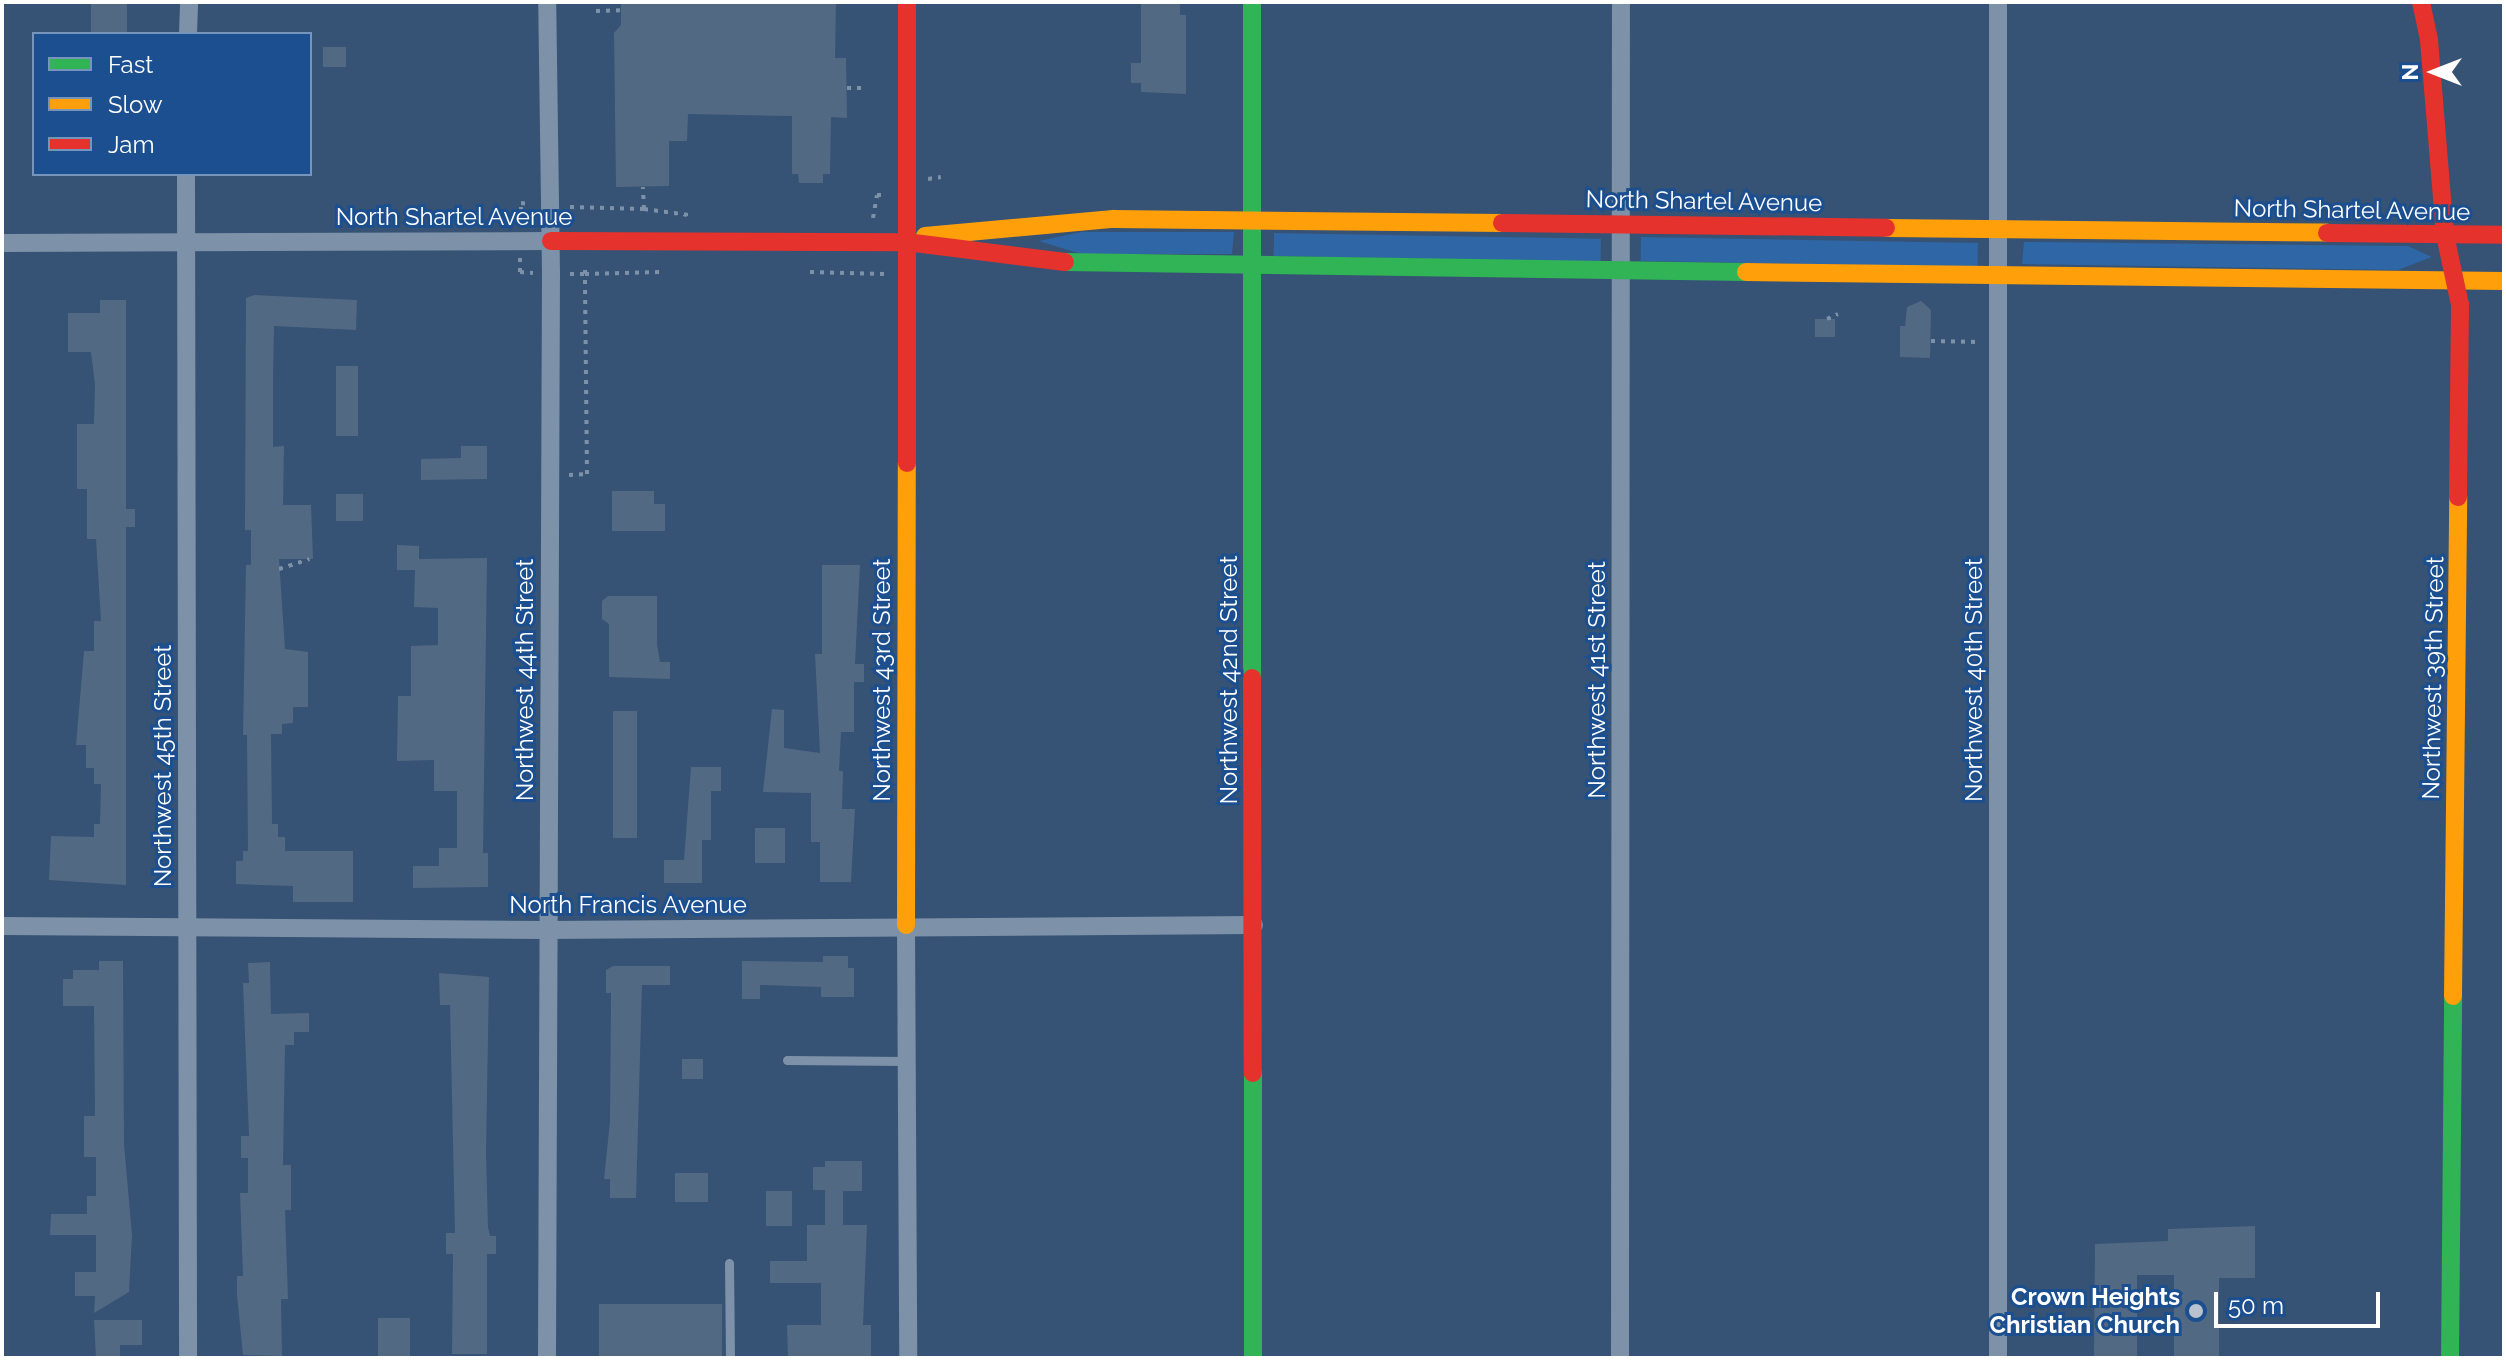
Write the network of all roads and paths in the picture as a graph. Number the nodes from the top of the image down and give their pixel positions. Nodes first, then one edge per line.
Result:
1 (189, 2) edge
2 (547, 2) edge
3 (907, 2) edge
4 (1252, 2) edge
5 (1621, 2) edge
6 (1998, 2) edge
7 (2421, 2) edge
8 (621, 10) dead end
9 (596, 11) dead end
10 (188, 32) edge
11 (847, 88) dead end
12 (865, 88) dead end
13 (186, 176) edge
14 (906, 182) junction
15 (643, 187) dead end
16 (643, 201) dead end
17 (644, 209) dead end
18 (706, 215) dead end
19 (860, 218) dead end
20 (1252, 222) junction
21 (1620, 224) junction
22 (1998, 230) junction
23 (2445, 235) junction
24 (2504, 235) edge
25 (551, 241) junction
26 (186, 242) junction
27 (906, 242) junction
28 (2, 243) edge
29 (1252, 268) junction
30 (1621, 271) junction
31 (660, 272) dead end
32 (810, 272) dead end
33 (896, 274) dead end
34 (1998, 276) junction
35 (2455, 281) junction
36 (2504, 281) edge
37 (1838, 314) dead end
38 (1827, 319) dead end
39 (1931, 341) dead end
40 (1998, 342) junction
41 (550, 475) junction
42 (309, 559) dead end
43 (279, 569) dead end
44 (906, 925) junction
45 (1254, 925) junction
46 (2, 926) edge
47 (188, 926) junction
48 (547, 930) junction
49 (787, 1060) dead end
50 (906, 1061) junction
51 (729, 1263) dead end
52 (188, 1358) edge
53 (547, 1358) edge
54 (730, 1358) edge
55 (908, 1358) edge
56 (1253, 1358) edge
57 (1620, 1358) edge
58 (1998, 1358) edge
59 (2450, 1358) edge

1 - 10 street
2 - 25 street, Northwest 44th Street
3 - 14 street, Northwest 43rd Street
4 - 20 street, Northwest 42nd Street
5 - 21 street, Northwest 41st Street
6 - 22 street, Northwest 40th Street
7 - 23 street, Northwest 39th Street
8 - 9 path
11 - 12 path
13 - 26 street, Northwest 45th Street
14 - 19 path
14 - 27 street, Northwest 43rd Street
15 - 16 path
17 - 18 path
20 - 21 street, North Shartel Avenue
20 - 27 street, North Shartel Avenue
20 - 29 street, Northwest 42nd Street
21 - 22 street, North Shartel Avenue
21 - 30 street, Northwest 41st Street
22 - 23 street, North Shartel Avenue
22 - 34 street, Northwest 40th Street
23 - 24 street, North Shartel Avenue
23 - 35 street, Northwest 39th Street
25 - 26 street, North Shartel Avenue
25 - 27 street, North Shartel Avenue
25 - 41 street, Northwest 44th Street
26 - 28 street, North Shartel Avenue
26 - 47 street, Northwest 45th Street
27 - 29 street, North Shartel Avenue
27 - 44 street, Northwest 43rd Street
29 - 30 street, North Shartel Avenue
29 - 45 street, Northwest 42nd Street
30 - 34 street, North Shartel Avenue
30 - 57 street, Northwest 41st Street
31 - 41 path
32 - 33 path
34 - 35 street, North Shartel Avenue
34 - 40 street, Northwest 40th Street
35 - 36 street, North Shartel Avenue
35 - 59 street, Northwest 39th Street
37 - 38 path
39 - 40 path
40 - 58 street, Northwest 40th Street
41 - 48 street, Northwest 44th Street
42 - 43 path
44 - 45 street, North Francis Avenue
44 - 48 street, North Francis Avenue
44 - 50 street, Northwest 43rd Street
45 - 56 street, Northwest 42nd Street
46 - 47 street, North Francis Avenue
47 - 48 street, North Francis Avenue
47 - 52 street, Northwest 45th Street
48 - 53 street, Northwest 44th Street
49 - 50 lane
50 - 55 street, Northwest 43rd Street
51 - 54 lane

